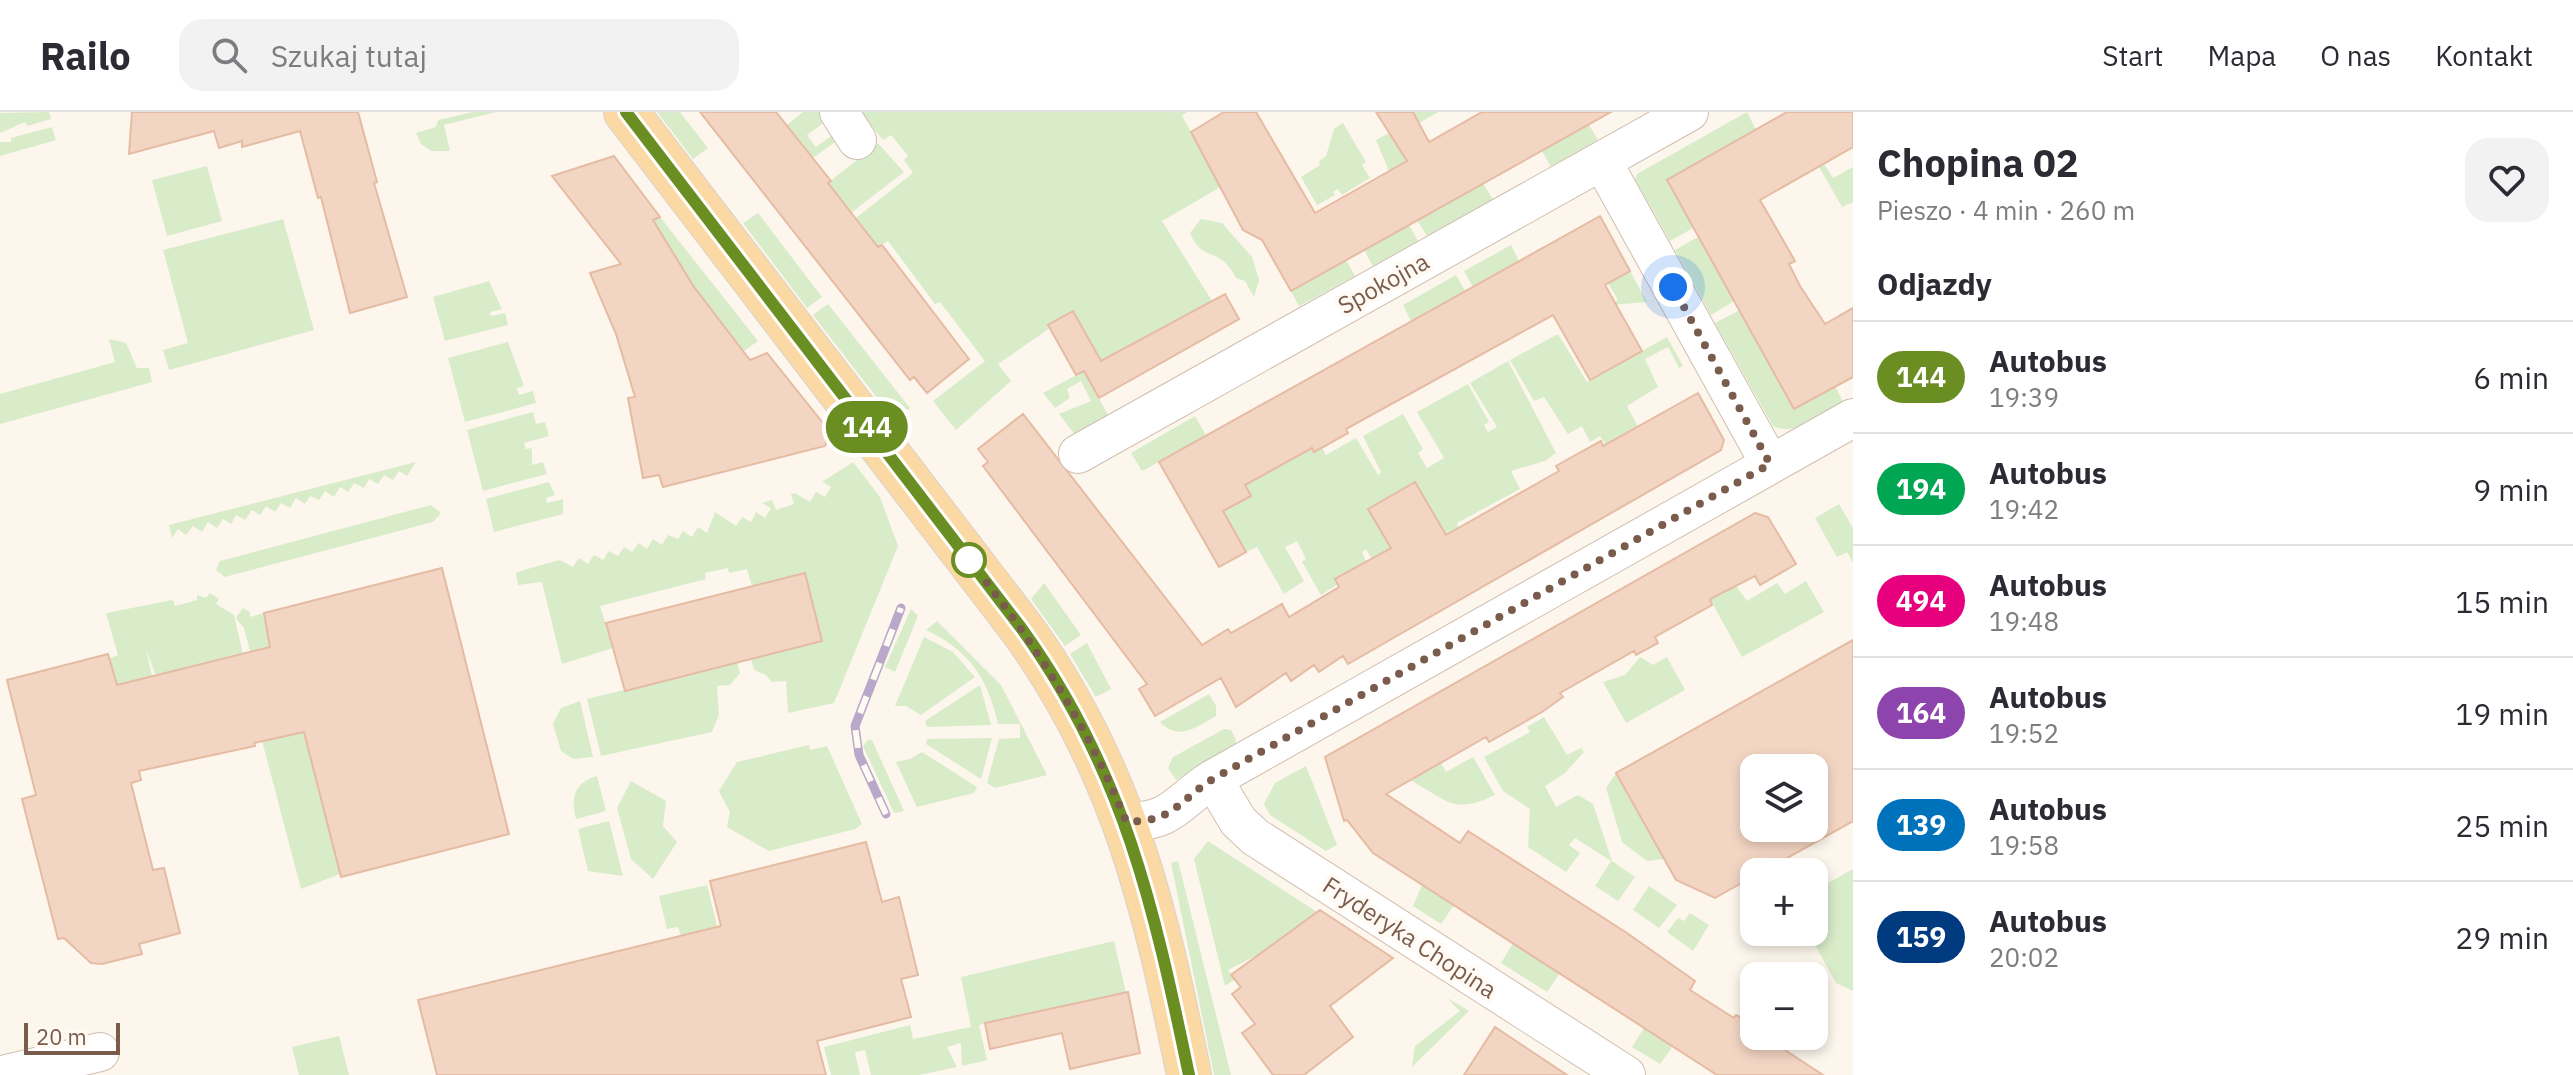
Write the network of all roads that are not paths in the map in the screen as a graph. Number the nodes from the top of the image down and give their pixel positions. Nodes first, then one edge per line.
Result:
1 (626, 112) edge
2 (1689, 112) edge
3 (1602, 161) junction
4 (1853, 418) edge
5 (1078, 454) dead end
6 (1770, 464) junction
7 (1213, 779) junction
8 (1126, 821) junction
9 (100, 1052) dead end
10 (2, 1075) edge
11 (1189, 1075) edge
12 (1626, 1075) edge

1 - 8 main road
2 - 3 street, Spokojna
3 - 5 street, Spokojna
3 - 6 street
4 - 6 street
6 - 7 street
7 - 8 street
7 - 12 street, Fryderyka Chopina
8 - 11 main road
9 - 10 street

